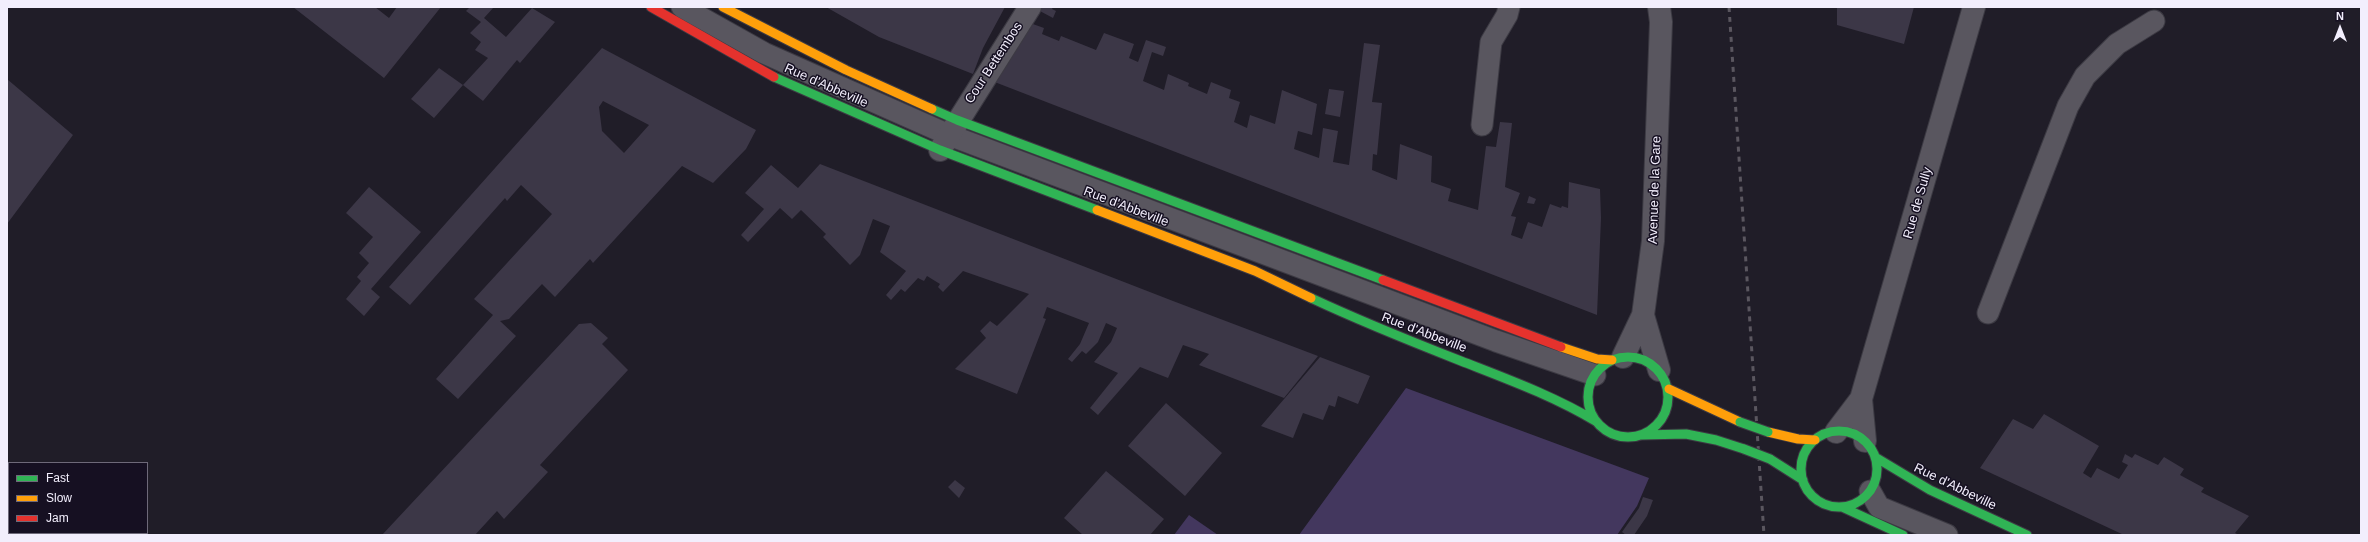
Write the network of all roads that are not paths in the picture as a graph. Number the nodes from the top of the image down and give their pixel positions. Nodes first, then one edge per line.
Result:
1 (651, 7) edge
2 (682, 7) edge
3 (723, 7) edge
4 (1030, 7) edge
5 (1509, 7) edge
6 (1659, 7) edge
7 (1974, 7) edge
8 (2154, 21) dead end
9 (1482, 125) dead end
10 (949, 135) junction
11 (1988, 313) dead end
12 (1643, 315) junction
13 (1617, 358) junction
14 (1659, 370) junction
15 (1595, 375) junction
16 (1669, 390) junction
17 (1861, 399) junction
18 (1597, 422) junction
19 (1836, 432) junction
20 (1642, 435) junction
21 (1815, 440) junction
22 (1870, 449) junction
23 (1803, 480) junction
24 (1870, 491) junction
25 (1842, 507) junction
26 (1903, 535) edge
27 (1947, 535) edge
28 (2027, 535) edge

1 - 10 main road, Rue d'Abbeville
2 - 10 lane
3 - 10 main road, Rue d'Abbeville
4 - 10 street, Cour Bettembos
5 - 9 lane
6 - 12 street, Avenue de la Gare
7 - 17 street, Rue de Sully
8 - 11 lane
10 - 13 main road, Rue d'Abbeville
10 - 15 lane
10 - 18 main road, Rue d'Abbeville
12 - 13 street
12 - 14 street, Avenue de la Gare
13 - 14 main road
13 - 15 main road
14 - 16 main road
15 - 18 main road
16 - 20 main road
16 - 21 main road, bridge
17 - 19 street, Rue de Sully
17 - 22 street, Rue de Sully
18 - 20 main road
19 - 21 main road
19 - 22 main road
20 - 23 main road, bridge
21 - 23 main road
22 - 24 main road
22 - 28 main road, Rue d'Abbeville
23 - 25 main road
24 - 25 main road
24 - 27 lane
25 - 26 main road

